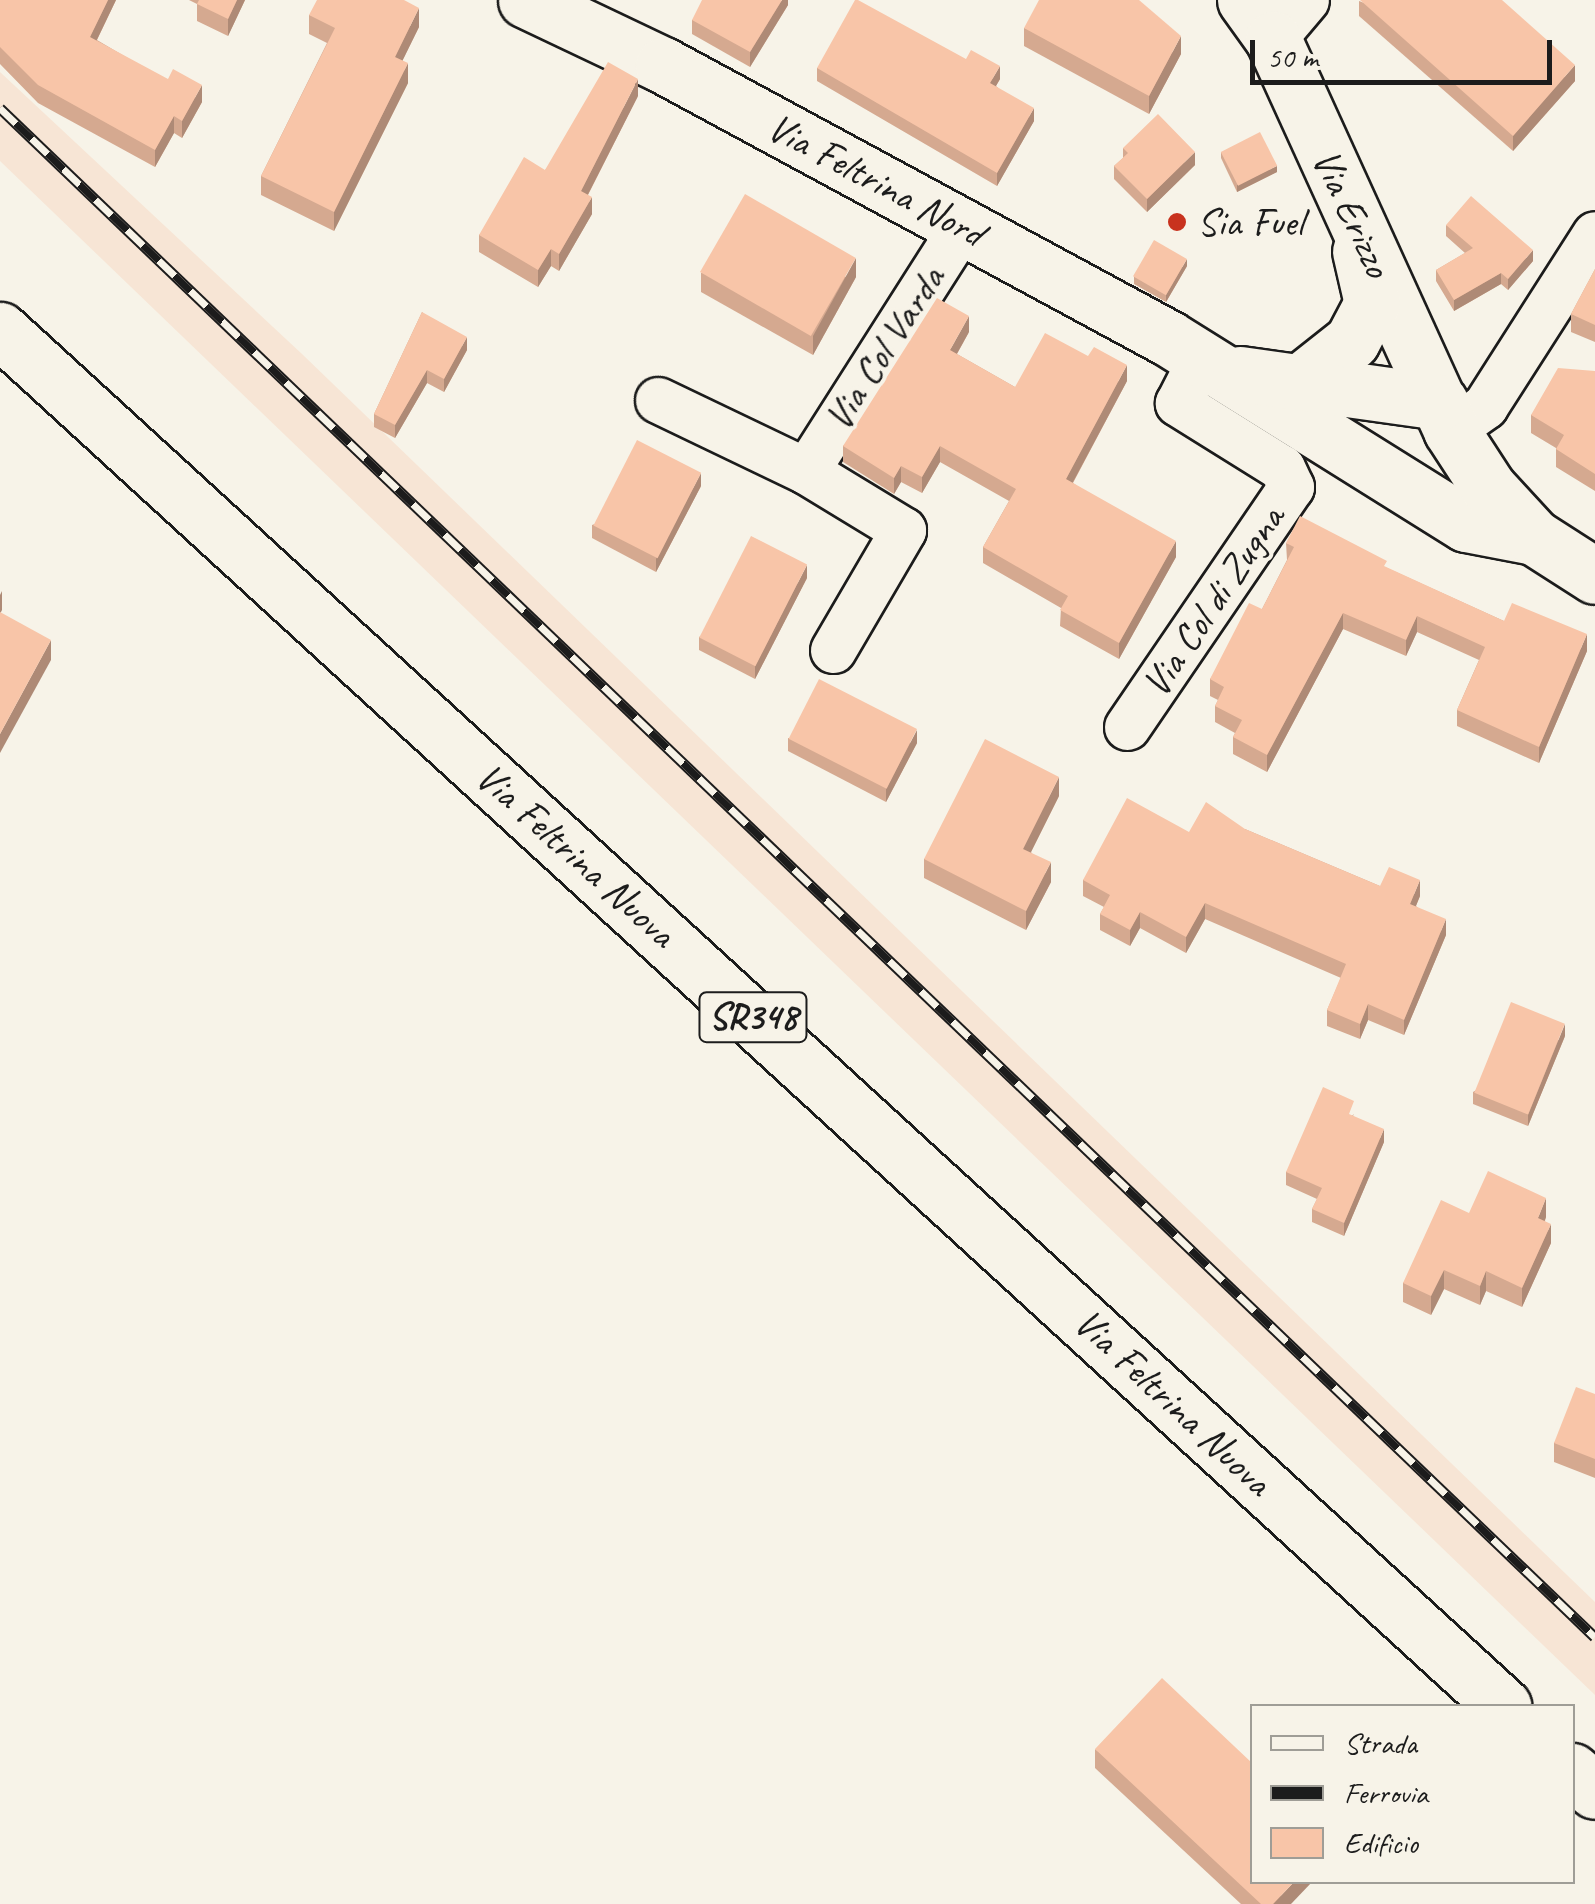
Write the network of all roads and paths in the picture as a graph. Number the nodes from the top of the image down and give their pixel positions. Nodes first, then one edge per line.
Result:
1 (526, 0) edge
2 (1275, 13) edge
3 (1350, 208) junction
4 (962, 226) junction
5 (1595, 234) edge
6 (0, 330) edge
7 (1211, 364) junction
8 (1300, 382) junction
9 (658, 400) dead end
10 (1446, 416) junction
11 (1370, 465) junction
12 (806, 470) junction
13 (1534, 537) junction
14 (1595, 576) edge
15 (833, 650) dead end
16 (1127, 727) dead end
17 (1501, 1704) edge
18 (1575, 1774) edge
19 (1595, 1792) edge

1 - 4 main road, Via Feltrina Nord
2 - 3 main road, Via Erizzo
3 - 8 main road
3 - 10 main road, Via Erizzo
4 - 7 main road, Via Feltrina Nord
4 - 12 street, Via Col Varda
5 - 10 street
6 - 17 main road, Via Feltrina Nuova / SR348
7 - 8 main road, Via Feltrina Nord
7 - 11 main road, Via Feltrina Nord
7 - 16 street, Via Col di Zugna
8 - 10 main road, Via Feltrina Nord
9 - 12 street, Via Col Varda
10 - 11 main road
10 - 13 main road, Via Erizzo
11 - 13 main road, Via Feltrina Nord
12 - 15 street, Via Col Varda
13 - 14 main road, Via Feltrina Nord
18 - 19 main road

